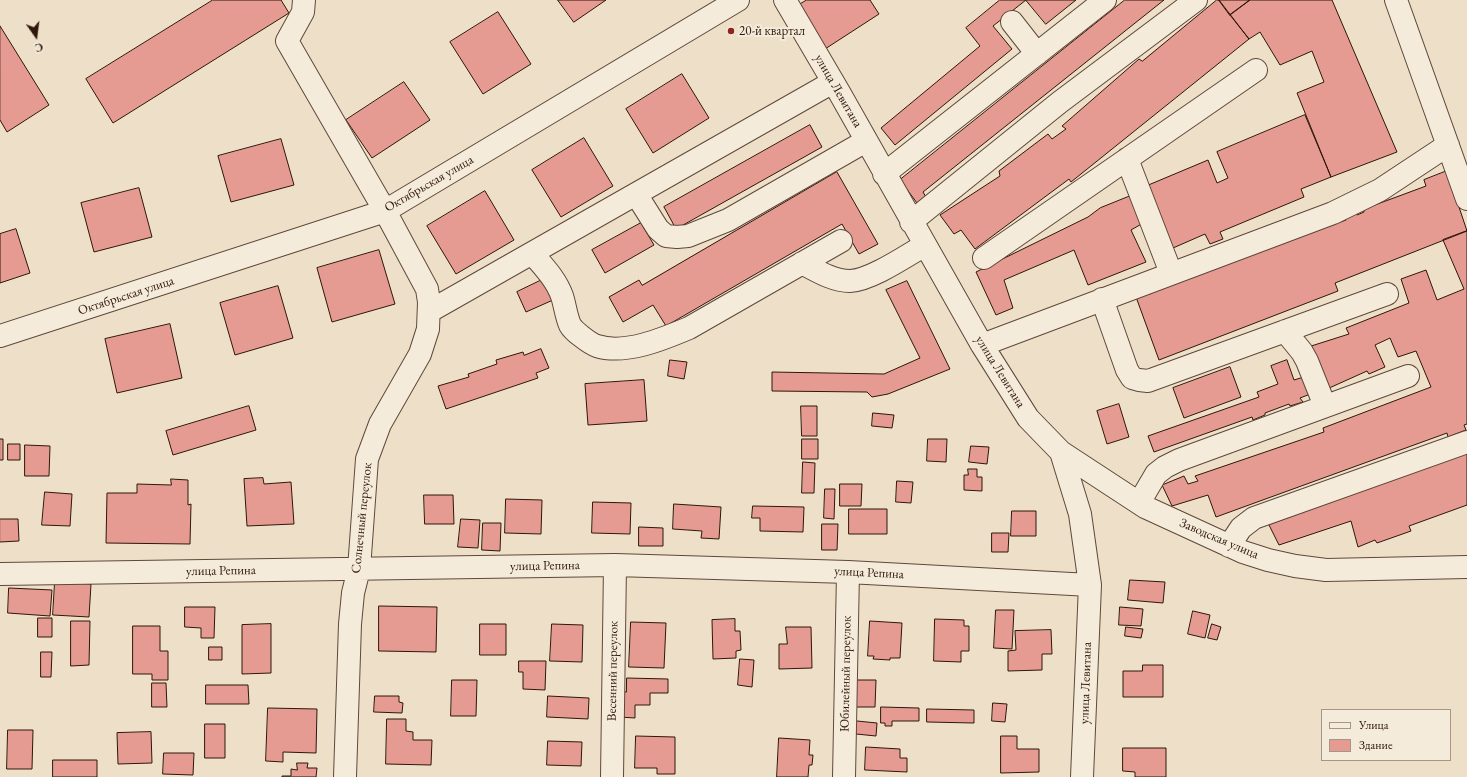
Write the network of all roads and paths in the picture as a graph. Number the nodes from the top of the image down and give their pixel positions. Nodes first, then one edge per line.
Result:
1 (304, 0) edge
2 (738, 0) edge
3 (785, 0) edge
4 (1105, 0) edge
5 (1196, 0) edge
6 (1396, 0) edge
7 (1012, 22) dead end
8 (1037, 54) junction
9 (1256, 70) dead end
10 (833, 82) junction
11 (866, 140) junction
12 (1448, 145) junction
13 (1127, 158) junction
14 (884, 174) junction
15 (636, 194) junction
16 (1467, 198) edge
17 (385, 211) junction
18 (911, 222) junction
19 (841, 241) dead end
20 (925, 246) junction
21 (532, 253) junction
22 (984, 258) dead end
23 (802, 263) junction
24 (1171, 273) junction
25 (1387, 294) dead end
26 (1102, 299) junction
27 (430, 311) junction
28 (1285, 331) junction
29 (0, 336) edge
30 (982, 345) junction
31 (1408, 376) dead end
32 (1325, 406) junction
33 (1467, 442) edge
34 (1060, 452) junction
35 (1138, 503) junction
36 (1229, 546) junction
37 (615, 565) junction
38 (1467, 567) edge
39 (359, 569) junction
40 (848, 572) junction
41 (0, 574) edge
42 (1090, 585) junction
43 (345, 777) edge
44 (612, 777) edge
45 (844, 777) edge
46 (1082, 777) edge

1 - 17 street, Солнечный переулок
2 - 17 street, Октябрьская улица
3 - 10 street, улица Левитана
4 - 8 street
5 - 18 street
6 - 12 street
7 - 8 street
8 - 14 street
9 - 13 street
10 - 11 street, улица Левитана
10 - 15 street
11 - 14 street, улица Левитана
11 - 15 street
12 - 16 street
12 - 24 street
13 - 22 street
13 - 24 street
14 - 18 street, улица Левитана
15 - 21 street
17 - 27 street, Солнечный переулок
17 - 29 street, Октябрьская улица
18 - 20 street, улица Левитана
19 - 23 street
20 - 23 street
20 - 30 street, улица Левитана
21 - 23 street
21 - 27 street
24 - 26 street
25 - 28 street
26 - 28 street
26 - 30 street
27 - 39 street, Солнечный переулок
28 - 32 street
30 - 34 street, улица Левитана
31 - 32 street
32 - 35 street
33 - 36 street
34 - 35 street, Заводская улица
34 - 42 street, улица Левитана
35 - 36 street, Заводская улица
36 - 38 street, Заводская улица
37 - 39 street, улица Репина
37 - 40 street, улица Репина
37 - 44 street, Весенний переулок
39 - 41 street, улица Репина
39 - 43 street, Солнечный переулок
40 - 42 street, улица Репина
40 - 45 street, Юбилейный переулок
42 - 46 street, улица Левитана

